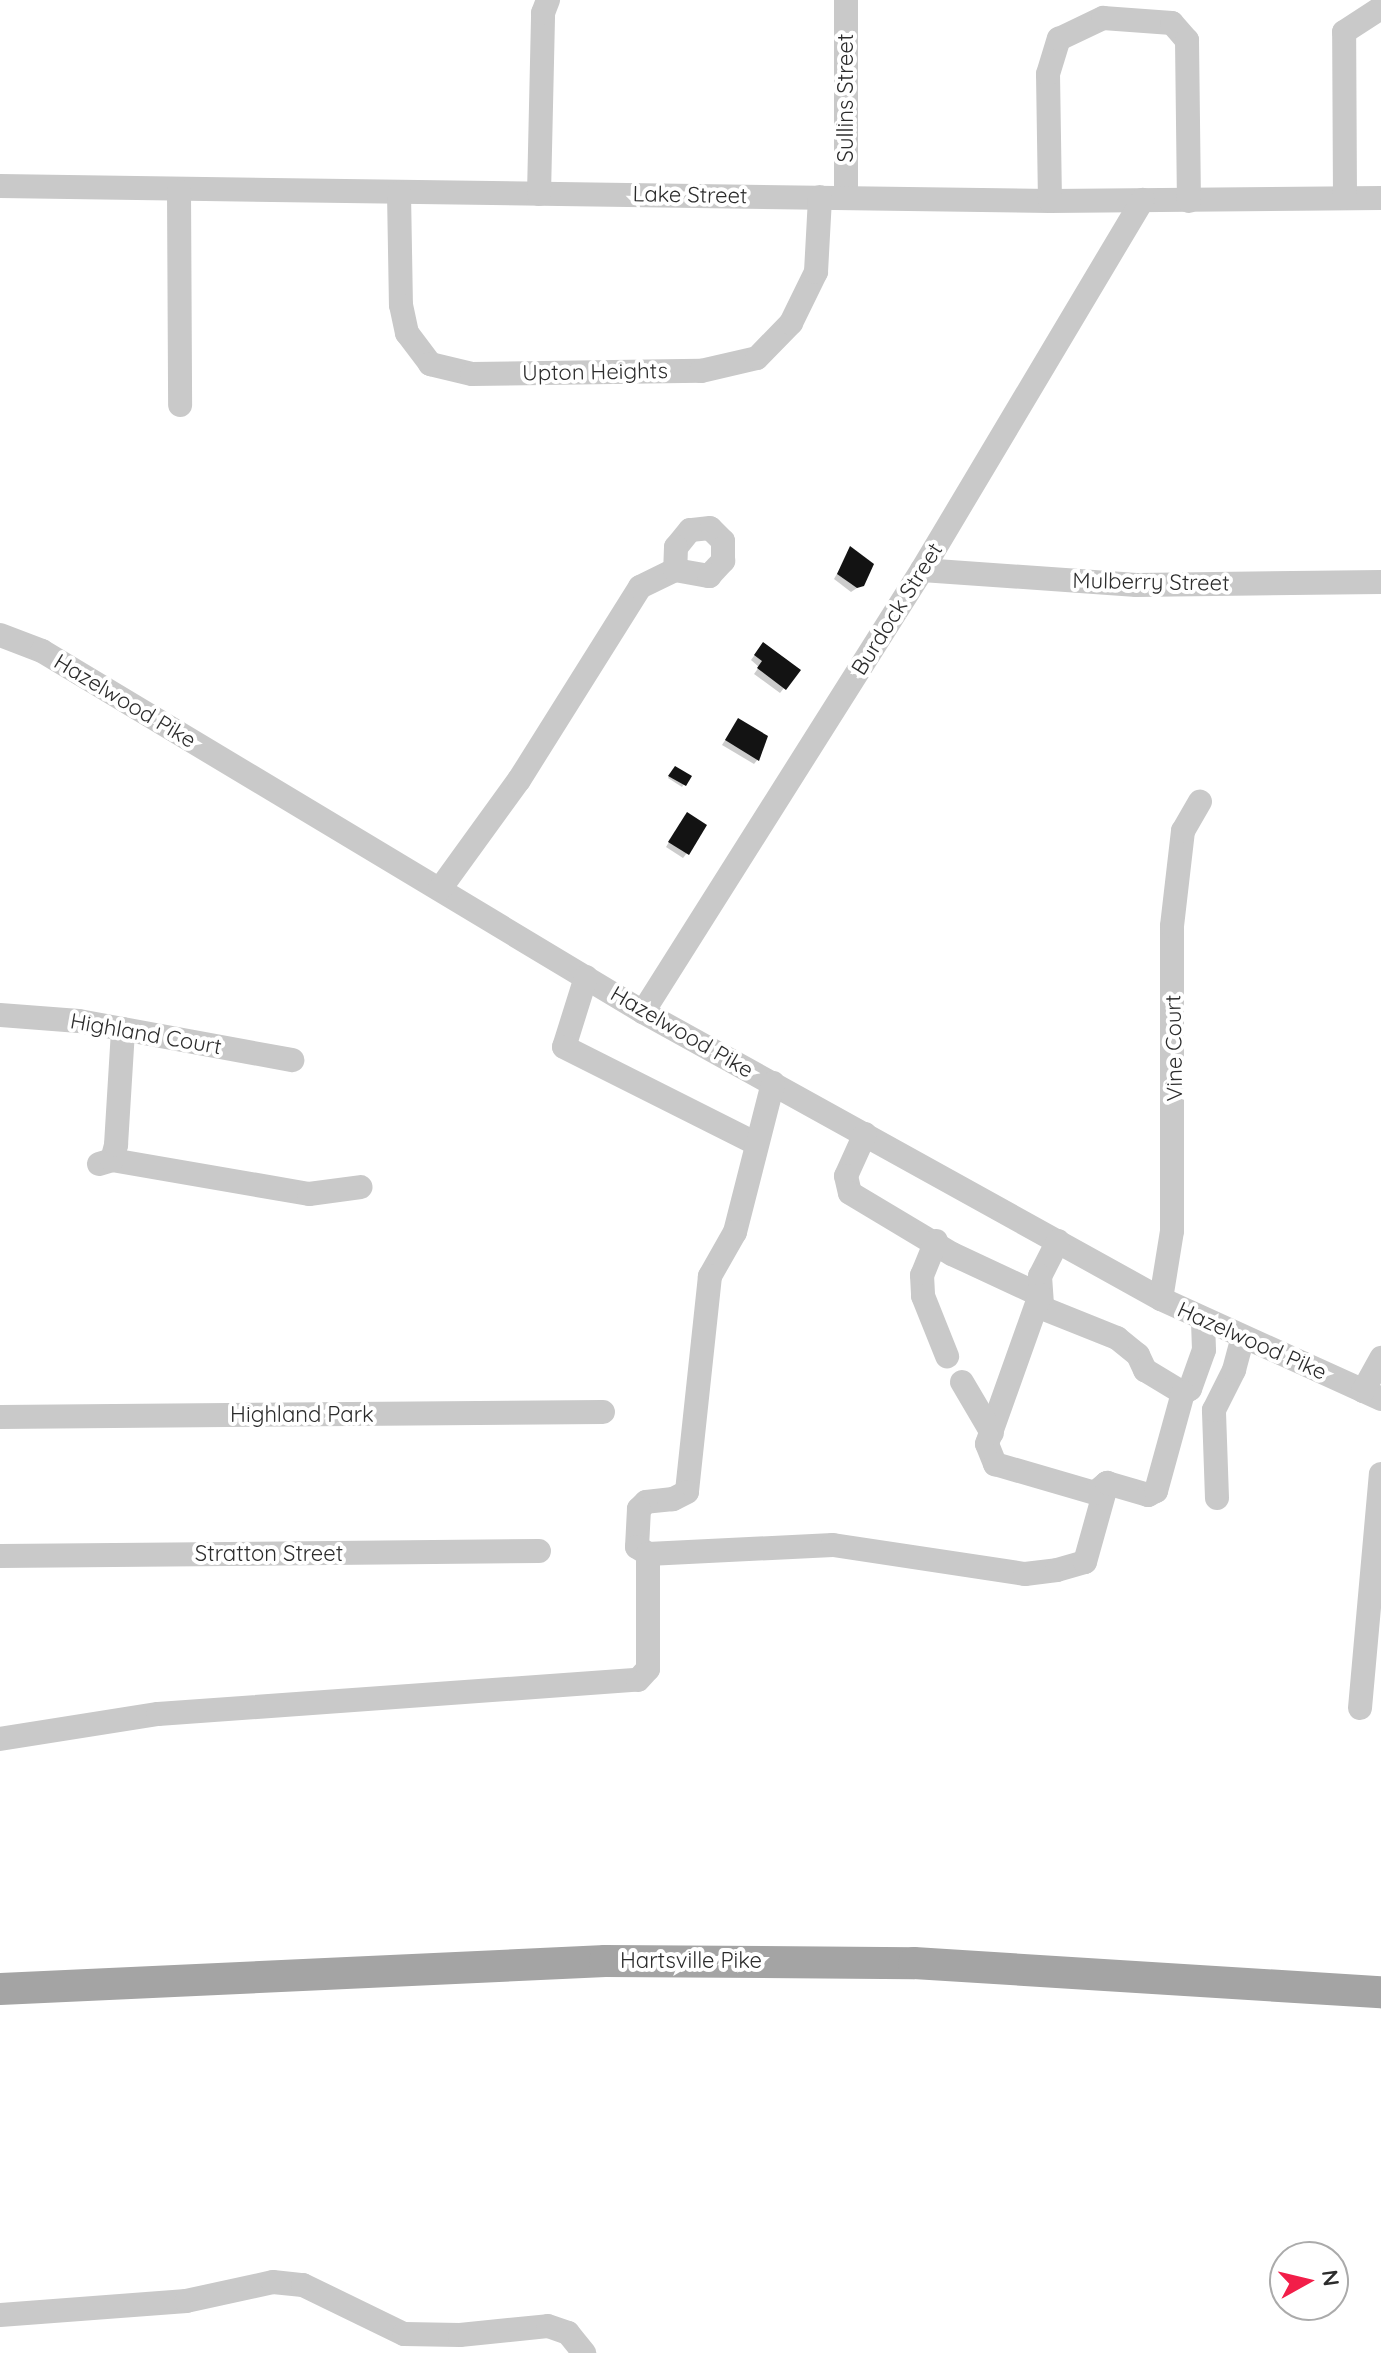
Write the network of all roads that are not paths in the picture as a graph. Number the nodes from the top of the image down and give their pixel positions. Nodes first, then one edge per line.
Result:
1 (548, 0) edge
2 (846, 0) edge
3 (1381, 8) edge
4 (0, 186) edge
5 (179, 191) junction
6 (399, 193) junction
7 (539, 194) junction
8 (846, 196) junction
9 (820, 197) junction
10 (1345, 198) junction
11 (1381, 198) edge
12 (1143, 200) junction
13 (1050, 201) junction
14 (1189, 201) junction
15 (180, 405) dead end
16 (675, 570) dead end
17 (922, 570) junction
18 (1381, 582) edge
19 (0, 635) edge
20 (1200, 801) dead end
21 (440, 889) junction
22 (586, 977) junction
23 (643, 1012) junction
24 (0, 1015) edge
25 (123, 1029) junction
26 (292, 1060) dead end
27 (773, 1083) junction
28 (865, 1134) junction
29 (755, 1143) junction
30 (361, 1187) dead end
31 (936, 1241) junction
32 (1058, 1241) junction
33 (1040, 1295) junction
34 (1161, 1299) junction
35 (1203, 1320) junction
36 (1243, 1337) junction
37 (947, 1356) dead end
38 (1381, 1358) edge
39 (962, 1382) dead end
40 (1183, 1393) junction
41 (1372, 1395) edge
42 (603, 1412) dead end
43 (0, 1417) edge
44 (992, 1433) junction
45 (1381, 1474) edge
46 (1107, 1483) junction
47 (1217, 1498) dead end
48 (539, 1551) dead end
49 (648, 1554) junction
50 (0, 1556) edge
51 (1360, 1708) dead end
52 (0, 1739) edge
53 (0, 1989) edge
54 (1381, 1992) edge
55 (0, 2315) edge
56 (584, 2353) edge

1 - 7 street
2 - 8 street, Sullins Street
3 - 10 street
4 - 5 street, Lake Street
5 - 6 street, Lake Street
5 - 15 street
6 - 7 street, Lake Street
6 - 9 street, Upton Heights
7 - 9 street, Lake Street
8 - 9 street, Lake Street
8 - 13 street, Lake Street
10 - 11 street, Lake Street
10 - 14 street, Lake Street
12 - 13 street, Lake Street
12 - 14 street, Lake Street
12 - 17 street, Burdock Street
13 - 14 street
16 - 21 street
17 - 18 street, Mulberry Street
17 - 23 street, Burdock Street
19 - 21 street, Hazelwood Pike
20 - 34 street, Vine Court
21 - 22 street, Hazelwood Pike
22 - 23 street, Hazelwood Pike
22 - 29 street
23 - 27 street, Hazelwood Pike
24 - 25 street, Highland Court
25 - 26 street, Highland Court
25 - 30 street
27 - 28 street, Hazelwood Pike
27 - 29 street
28 - 31 street
28 - 32 street, Hazelwood Pike
29 - 49 street
31 - 33 street
31 - 37 street
32 - 33 street
32 - 34 street, Hazelwood Pike
33 - 40 street
33 - 44 street
34 - 35 street, Hazelwood Pike
35 - 36 street, Hazelwood Pike
35 - 40 street
36 - 41 street, Hazelwood Pike
36 - 47 street
38 - 41 street
39 - 44 street
40 - 46 street
42 - 43 street, Highland Park
44 - 46 street
45 - 51 street
46 - 49 street
48 - 50 street, Stratton Street
49 - 52 street
53 - 54 main road, Hartsville Pike
55 - 56 street

